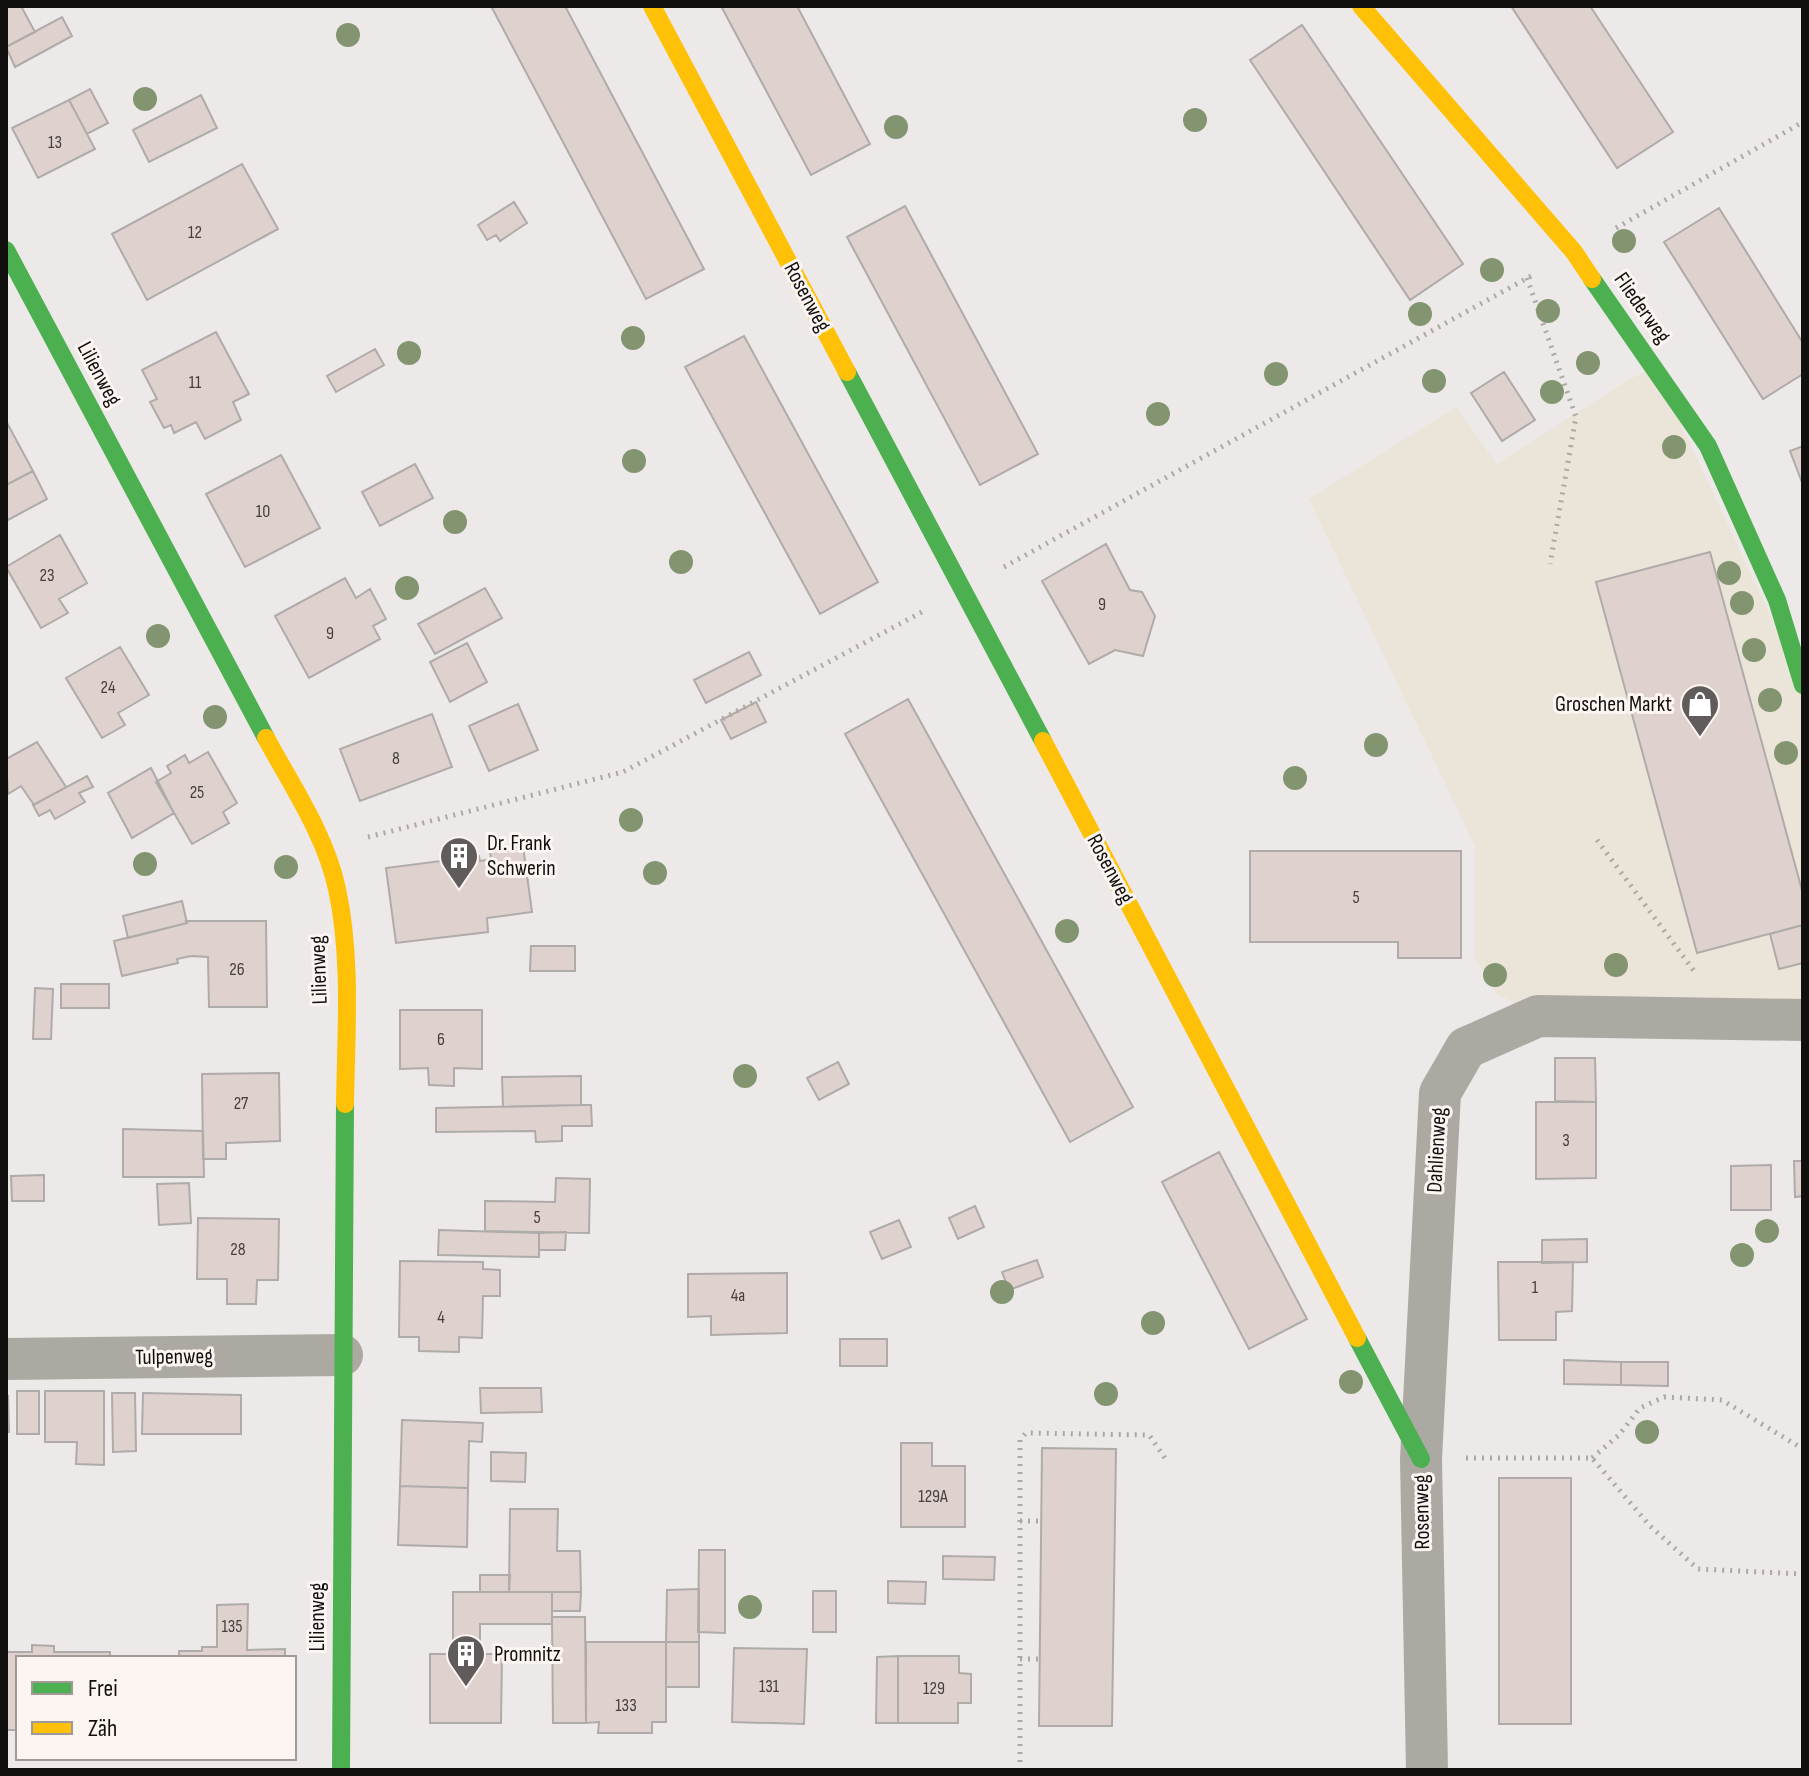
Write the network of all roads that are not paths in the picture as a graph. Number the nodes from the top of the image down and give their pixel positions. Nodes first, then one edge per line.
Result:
1 (652, 6) edge
2 (1361, 6) edge
3 (6, 250) edge
4 (1803, 685) edge
5 (1803, 1020) edge
6 (342, 1355) junction
7 (6, 1359) edge
8 (1421, 1459) junction
9 (341, 1770) edge
10 (1427, 1770) edge

1 - 8 street, Rosenweg
2 - 4 street, Fliederweg
3 - 6 street, Lilienweg
5 - 8 street, Dahlienweg
6 - 7 street, Tulpenweg
6 - 9 street, Lilienweg
8 - 10 street, Rosenweg

